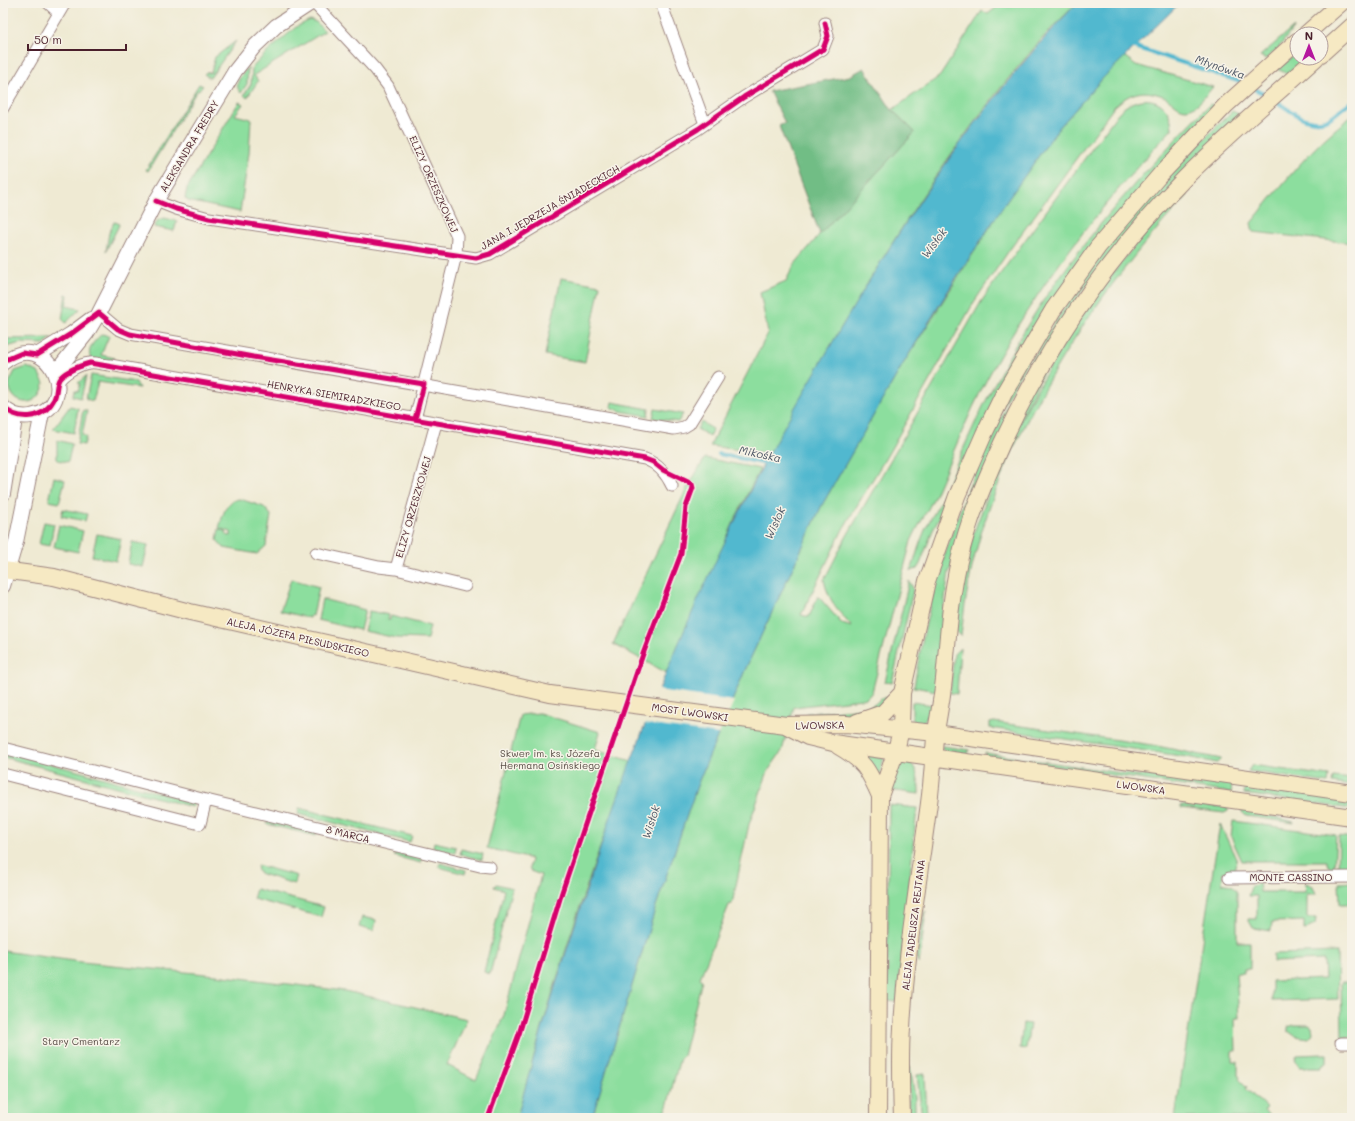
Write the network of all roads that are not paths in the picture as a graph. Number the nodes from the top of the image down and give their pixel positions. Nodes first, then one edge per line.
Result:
1 (48, 3) edge
2 (311, 3) edge
3 (314, 3) edge
4 (661, 3) edge
5 (1341, 3) edge
6 (62, 8) edge
7 (824, 23) dead end
8 (1315, 26) edge
9 (1352, 26) edge
10 (1329, 47) edge
11 (1289, 48) edge
12 (1307, 66) edge
13 (3, 108) edge
14 (705, 124) junction
15 (156, 201) junction
16 (456, 255) junction
17 (99, 313) junction
18 (37, 355) junction
19 (5, 360) edge
20 (718, 377) dead end
21 (56, 378) junction
22 (424, 384) junction
23 (8, 411) edge
24 (42, 413) junction
25 (415, 418) junction
26 (436, 423) junction
27 (672, 486) dead end
28 (3, 494) edge
29 (316, 553) dead end
30 (396, 569) junction
31 (5, 570) edge
32 (3, 586) edge
33 (465, 586) dead end
34 (902, 693) junction
35 (594, 699) joint
36 (846, 724) junction
37 (786, 725) junction
38 (901, 729) junction
39 (936, 733) junction
40 (833, 743) junction
41 (3, 748) edge
42 (896, 752) junction
43 (933, 756) junction
44 (3, 774) edge
45 (1352, 793) edge
46 (880, 796) junction
47 (206, 800) junction
48 (1352, 817) edge
49 (490, 867) dead end
50 (1352, 877) edge
51 (1229, 878) dead end
52 (878, 1118) edge
53 (902, 1118) edge

1 - 6 street
2 - 15 street, ALEKSANDRA FREDRY
3 - 16 street, ELIZY ORZESZKOWEJ
4 - 14 street
5 - 8 main road
6 - 13 street
7 - 14 street, JANA I JĘDRZEJA ŚNIADECKICH
9 - 10 main road
11 - 34 main road
12 - 39 main road, ALEJA TADEUSZA REJTANA
14 - 16 street, JANA I JĘDRZEJA ŚNIADECKICH
15 - 16 street, JANA I JĘDRZEJA ŚNIADECKICH
15 - 17 street, ALEKSANDRA FREDRY
16 - 22 street, ELIZY ORZESZKOWEJ
17 - 18 street, ALEKSANDRA FREDRY
17 - 21 street, ALEKSANDRA FREDRY
17 - 22 street
18 - 19 street
18 - 21 street
20 - 22 street
21 - 24 street
21 - 25 street, HENRYKA SIEMIRADZKIEGO
22 - 25 street, ELIZY ORZESZKOWEJ
23 - 24 street
23 - 28 street
24 - 31 street
25 - 26 street, HENRYKA SIEMIRADZKIEGO
26 - 27 street, HENRYKA SIEMIRADZKIEGO
26 - 30 street, ELIZY ORZESZKOWEJ
29 - 30 street
30 - 33 street
31 - 32 street
31 - 35 main road, ALEJA JÓZEFA PIŁSUDSKIEGO
34 - 36 main road
34 - 38 main road
35 - 37 main road, MOST LWOWSKI
36 - 37 main road, LWOWSKA
36 - 38 main road, LWOWSKA
37 - 40 main road, LWOWSKA
38 - 39 main road, LWOWSKA
38 - 42 main road
39 - 43 main road, ALEJA TADEUSZA REJTANA
39 - 45 main road, LWOWSKA
40 - 42 main road, LWOWSKA
40 - 46 main road
41 - 47 street, 8 MARCA
42 - 43 main road, LWOWSKA
42 - 46 main road
43 - 48 main road, LWOWSKA
43 - 53 main road, ALEJA TADEUSZA REJTANA
44 - 47 street
46 - 52 main road
47 - 49 street, 8 MARCA
50 - 51 street, MONTE CASSINO

